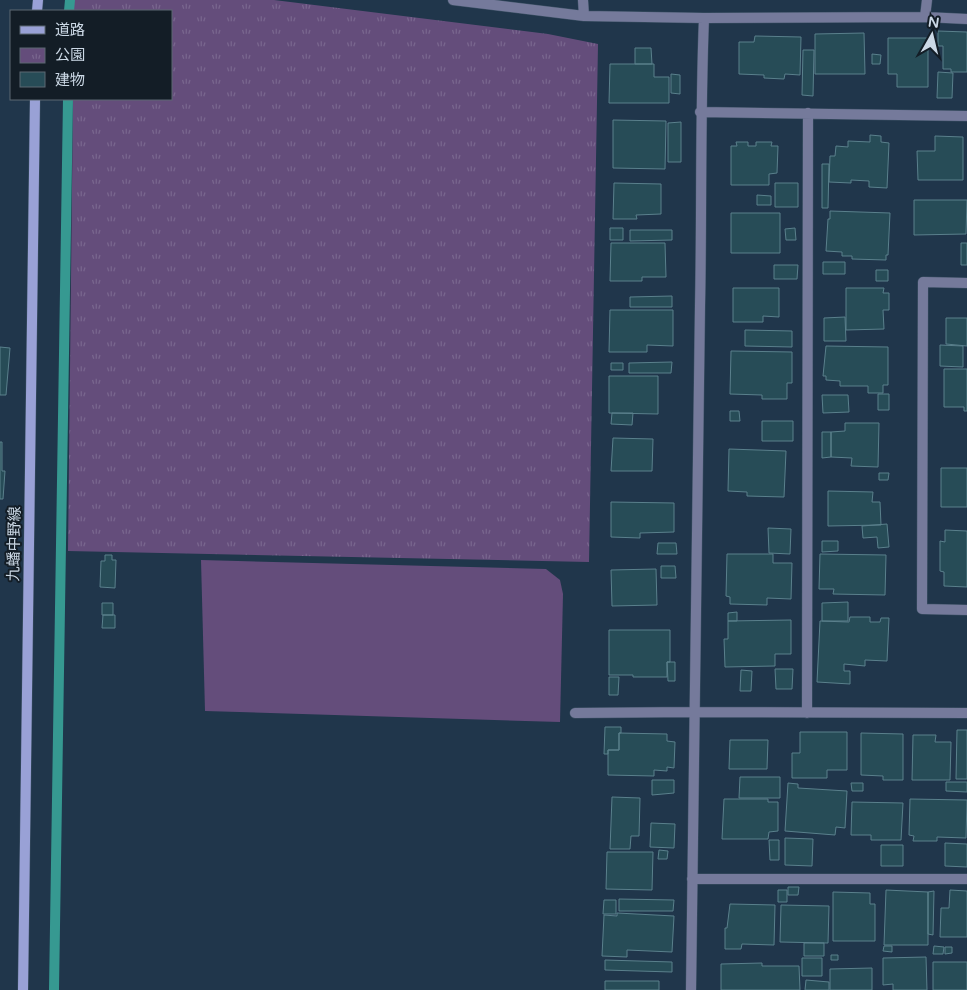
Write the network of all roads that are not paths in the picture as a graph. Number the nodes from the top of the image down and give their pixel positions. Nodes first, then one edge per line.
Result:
1 (453, 0) edge
2 (583, 0) edge
3 (927, 0) edge
4 (584, 16) junction
5 (925, 17) junction
6 (704, 18) junction
7 (967, 19) edge
8 (35, 100) edge
9 (700, 112) junction
10 (808, 113) junction
11 (967, 116) edge
12 (967, 283) edge
13 (967, 610) edge
14 (693, 712) junction
15 (575, 713) dead end
16 (807, 713) junction
17 (967, 714) edge
18 (692, 879) junction
19 (967, 879) edge
20 (23, 990) edge
21 (691, 990) edge

1 - 4 street
2 - 4 street
3 - 5 street
4 - 6 street
5 - 6 street
5 - 7 street
6 - 9 street
8 - 20 main road, 九蟠中野線
9 - 10 street
9 - 14 street
10 - 11 street
10 - 16 street
12 - 13 street
14 - 15 street
14 - 16 street
14 - 18 street
16 - 17 street
18 - 19 street
18 - 21 street

